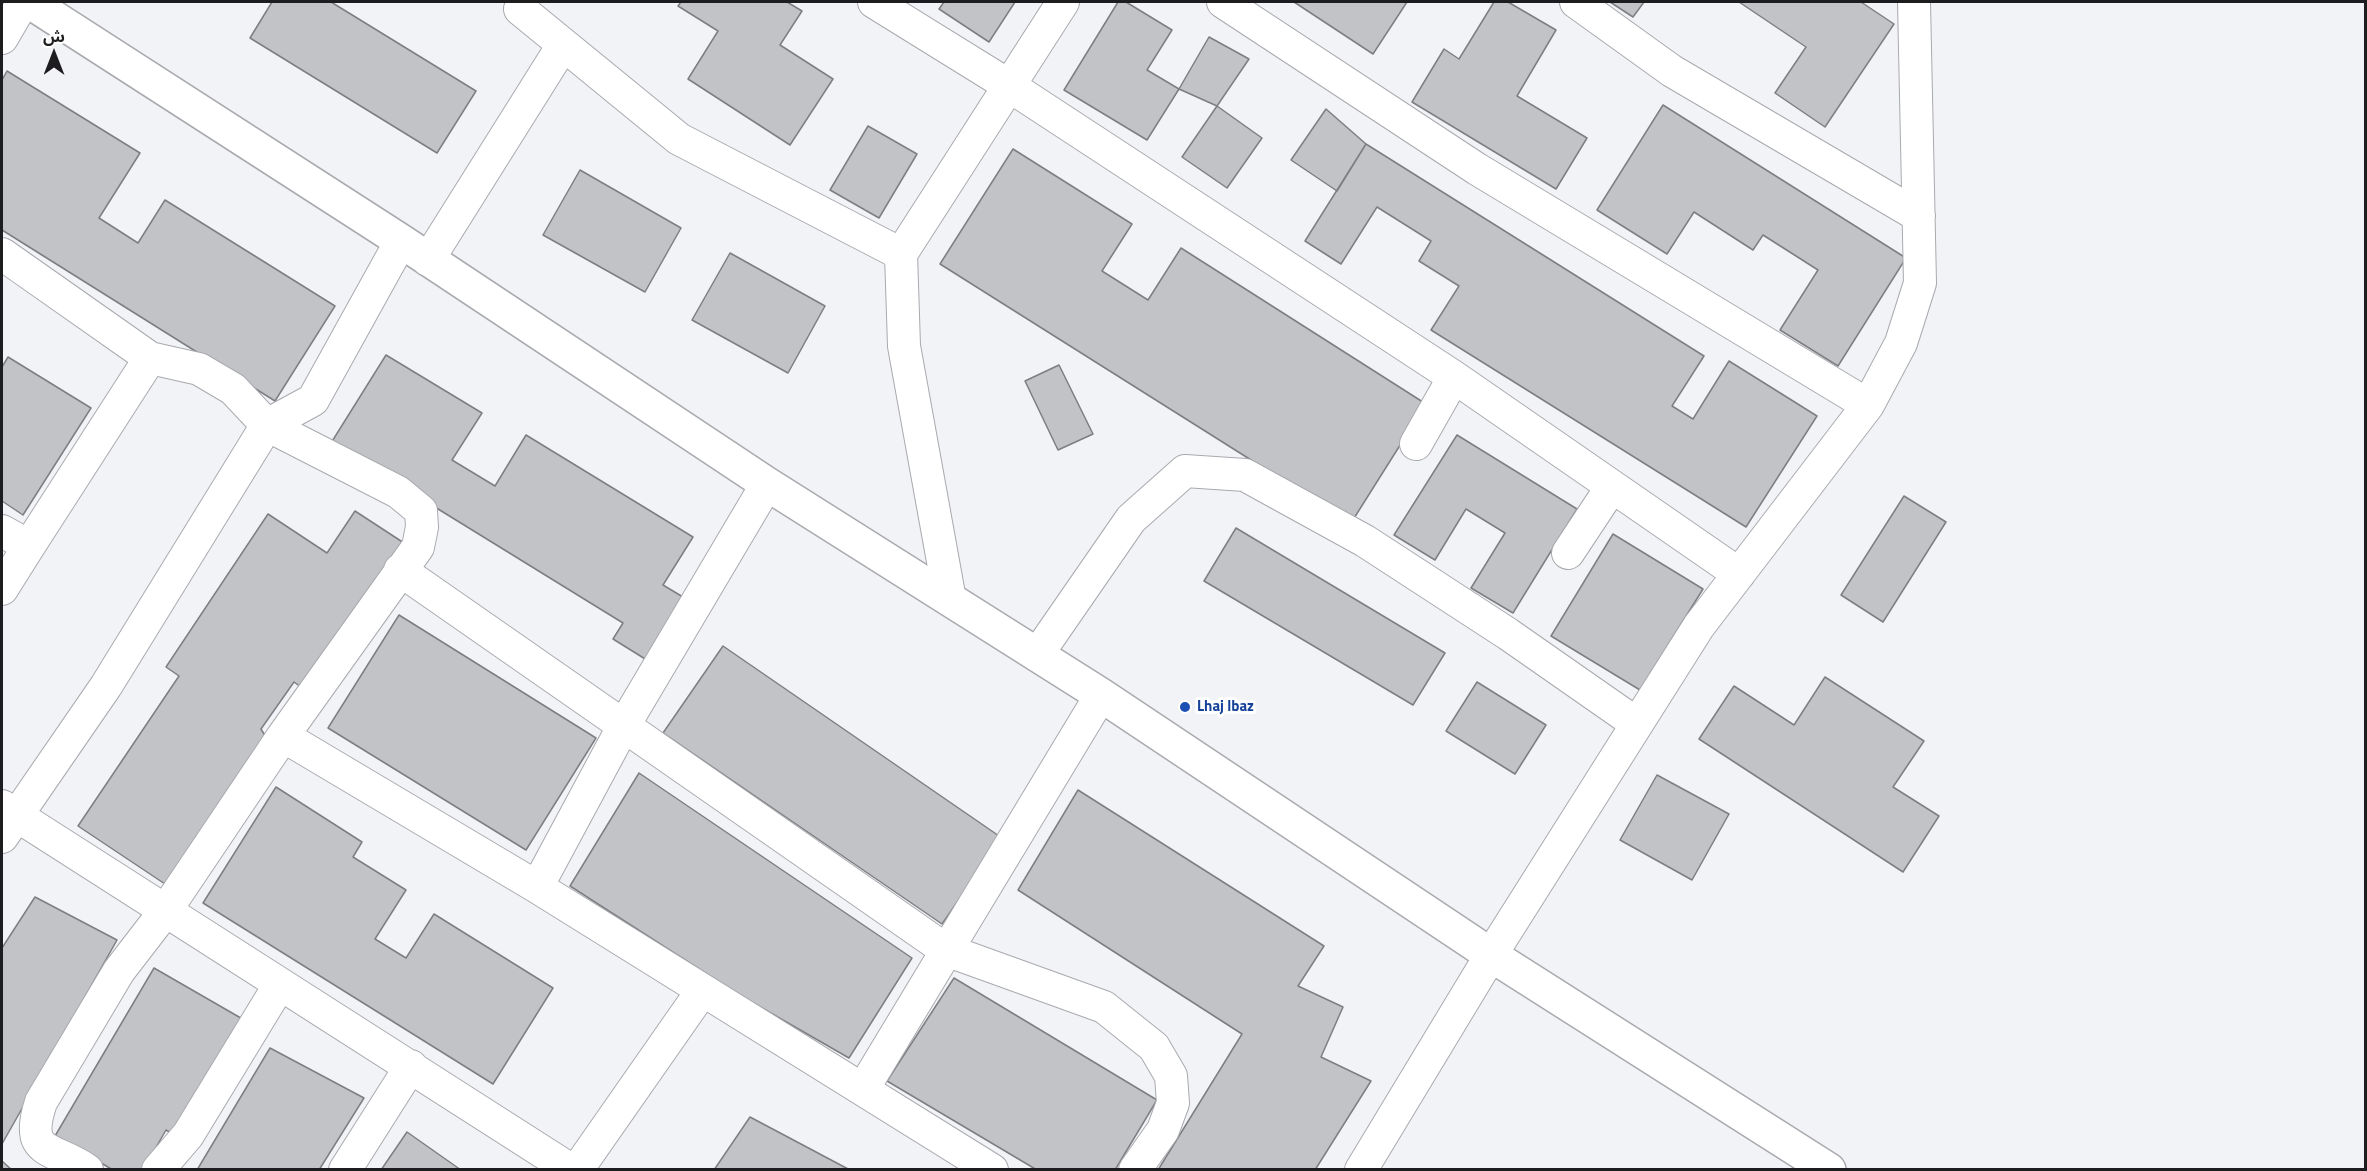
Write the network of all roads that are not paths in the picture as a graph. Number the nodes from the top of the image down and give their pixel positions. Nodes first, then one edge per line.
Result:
1 (23, 2) edge
2 (30, 2) edge
3 (874, 2) edge
4 (1063, 2) edge
5 (1223, 2) edge
6 (1576, 2) edge
7 (1914, 2) edge
8 (516, 4) edge
9 (2, 38) edge
10 (563, 45) junction
11 (1008, 85) junction
12 (1918, 216) junction
13 (401, 241) junction
14 (2, 254) edge
15 (901, 254) junction
16 (428, 260) junction
17 (150, 358) junction
18 (1454, 377) junction
19 (1868, 405) junction
20 (267, 425) junction
21 (1416, 444) dead end
22 (767, 484) junction
23 (1611, 488) junction
24 (2, 531) edge
25 (28, 546) junction
26 (1568, 553) dead end
27 (400, 570) junction
28 (1739, 574) junction
29 (2, 589) edge
30 (950, 600) junction
31 (1037, 655) junction
32 (1101, 695) junction
33 (1637, 724) junction
34 (623, 727) junction
35 (283, 736) junction
36 (6, 819) edge
37 (537, 887) junction
38 (166, 910) junction
39 (946, 950) junction
40 (1491, 955) junction
41 (280, 984) junction
42 (702, 991) junction
43 (411, 1066) junction
44 (863, 1089) junction
45 (80, 1168) edge
46 (158, 1170) edge
47 (345, 1170) edge
48 (572, 1170) edge
49 (577, 1170) edge
50 (992, 1170) edge
51 (1135, 1170) edge
52 (1361, 1170) edge
53 (1829, 1170) edge

1 - 9 street
2 - 13 street
3 - 11 street
4 - 11 street
5 - 19 street
6 - 12 street
7 - 12 street
8 - 10 street
10 - 15 street
10 - 16 street
11 - 15 street
11 - 18 street
12 - 19 street
13 - 16 street
13 - 20 street
14 - 17 street
15 - 30 street
16 - 22 street
17 - 20 street
17 - 25 street
18 - 21 street
18 - 23 street
19 - 28 street
20 - 27 street
20 - 36 street
22 - 30 street
22 - 34 street
23 - 26 street
23 - 28 street
24 - 25 street
25 - 29 street
27 - 34 street
27 - 35 street
28 - 33 street
30 - 31 street
31 - 32 street
31 - 33 street
32 - 39 street
32 - 40 street
33 - 40 street
34 - 37 street
34 - 39 street
35 - 37 street
35 - 38 street
36 - 38 street
37 - 42 street
38 - 41 street
38 - 45 street
39 - 44 street
39 - 51 street
40 - 52 street
40 - 53 street
41 - 43 street
41 - 46 street
42 - 44 street
42 - 49 street
43 - 47 street
43 - 48 street
44 - 50 street

